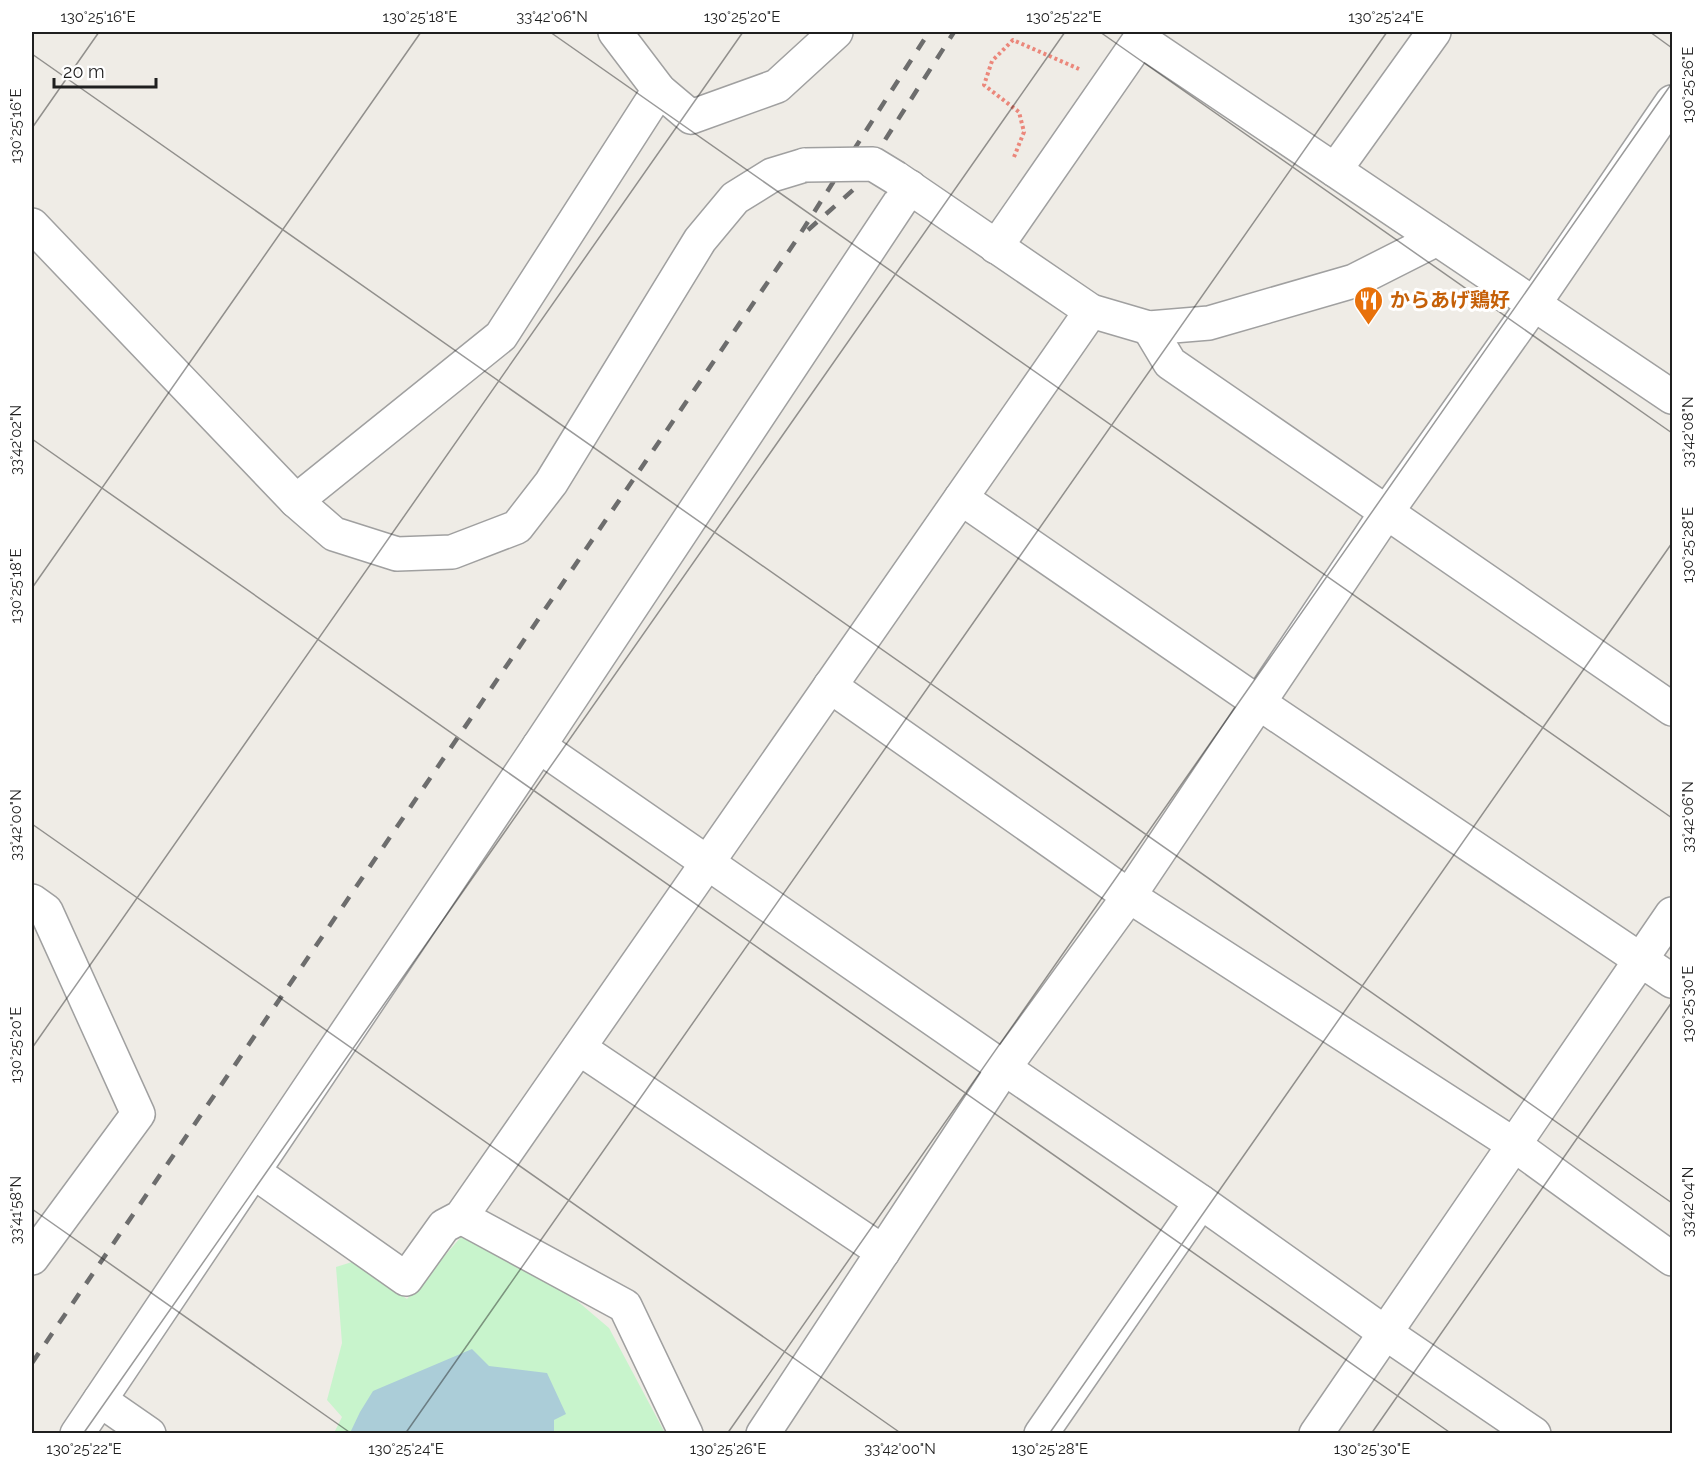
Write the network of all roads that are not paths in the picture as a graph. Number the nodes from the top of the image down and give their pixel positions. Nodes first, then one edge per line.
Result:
1 (615, 32) edge
2 (836, 32) edge
3 (1434, 32) edge
4 (1143, 35) edge
5 (659, 90) junction
6 (1672, 102) edge
7 (1335, 170) junction
8 (903, 183) junction
9 (32, 225) edge
10 (1437, 239) junction
11 (996, 247) junction
12 (1534, 304) junction
13 (1091, 311) junction
14 (1149, 328) junction
15 (1672, 397) edge
16 (961, 498) junction
17 (296, 501) junction
18 (1386, 513) junction
19 (830, 686) junction
20 (1259, 703) junction
21 (1672, 709) edge
22 (539, 746) junction
23 (708, 864) junction
24 (1129, 896) junction
25 (32, 902) edge
26 (1672, 914) edge
27 (1642, 960) junction
28 (1672, 981) edge
29 (579, 1048) junction
30 (1004, 1068) junction
31 (1513, 1143) junction
32 (254, 1172) junction
33 (1201, 1202) junction
34 (461, 1217) junction
35 (883, 1252) junction
36 (32, 1258) edge
37 (1672, 1258) edge
38 (1384, 1332) junction
39 (100, 1400) junction
40 (77, 1434) edge
41 (149, 1434) edge
42 (686, 1434) edge
43 (763, 1434) edge
44 (1041, 1434) edge
45 (1316, 1434) edge
46 (1534, 1434) edge

1 - 5 street
2 - 5 street
3 - 7 street
4 - 7 street
4 - 11 street
5 - 17 street
6 - 12 street
7 - 10 street
8 - 11 street
8 - 17 street, bridge
8 - 22 street
9 - 17 street
10 - 12 street
10 - 14 street
11 - 13 street
12 - 15 street
12 - 18 street
13 - 14 street
13 - 16 street
14 - 18 street
16 - 19 street
16 - 20 street
18 - 20 street
18 - 21 street
19 - 23 street
19 - 24 street
20 - 24 street
20 - 27 street
22 - 23 street
22 - 32 street
23 - 29 street
23 - 30 street
24 - 30 street
24 - 31 street
25 - 36 street
26 - 27 street
27 - 28 street
27 - 31 street
29 - 34 street
29 - 35 street
30 - 33 street
30 - 35 street
31 - 37 street
31 - 38 street
32 - 34 street
32 - 39 street
33 - 38 street
33 - 44 street
34 - 42 street
35 - 43 street
38 - 45 street
38 - 46 street
39 - 40 street
39 - 41 street

